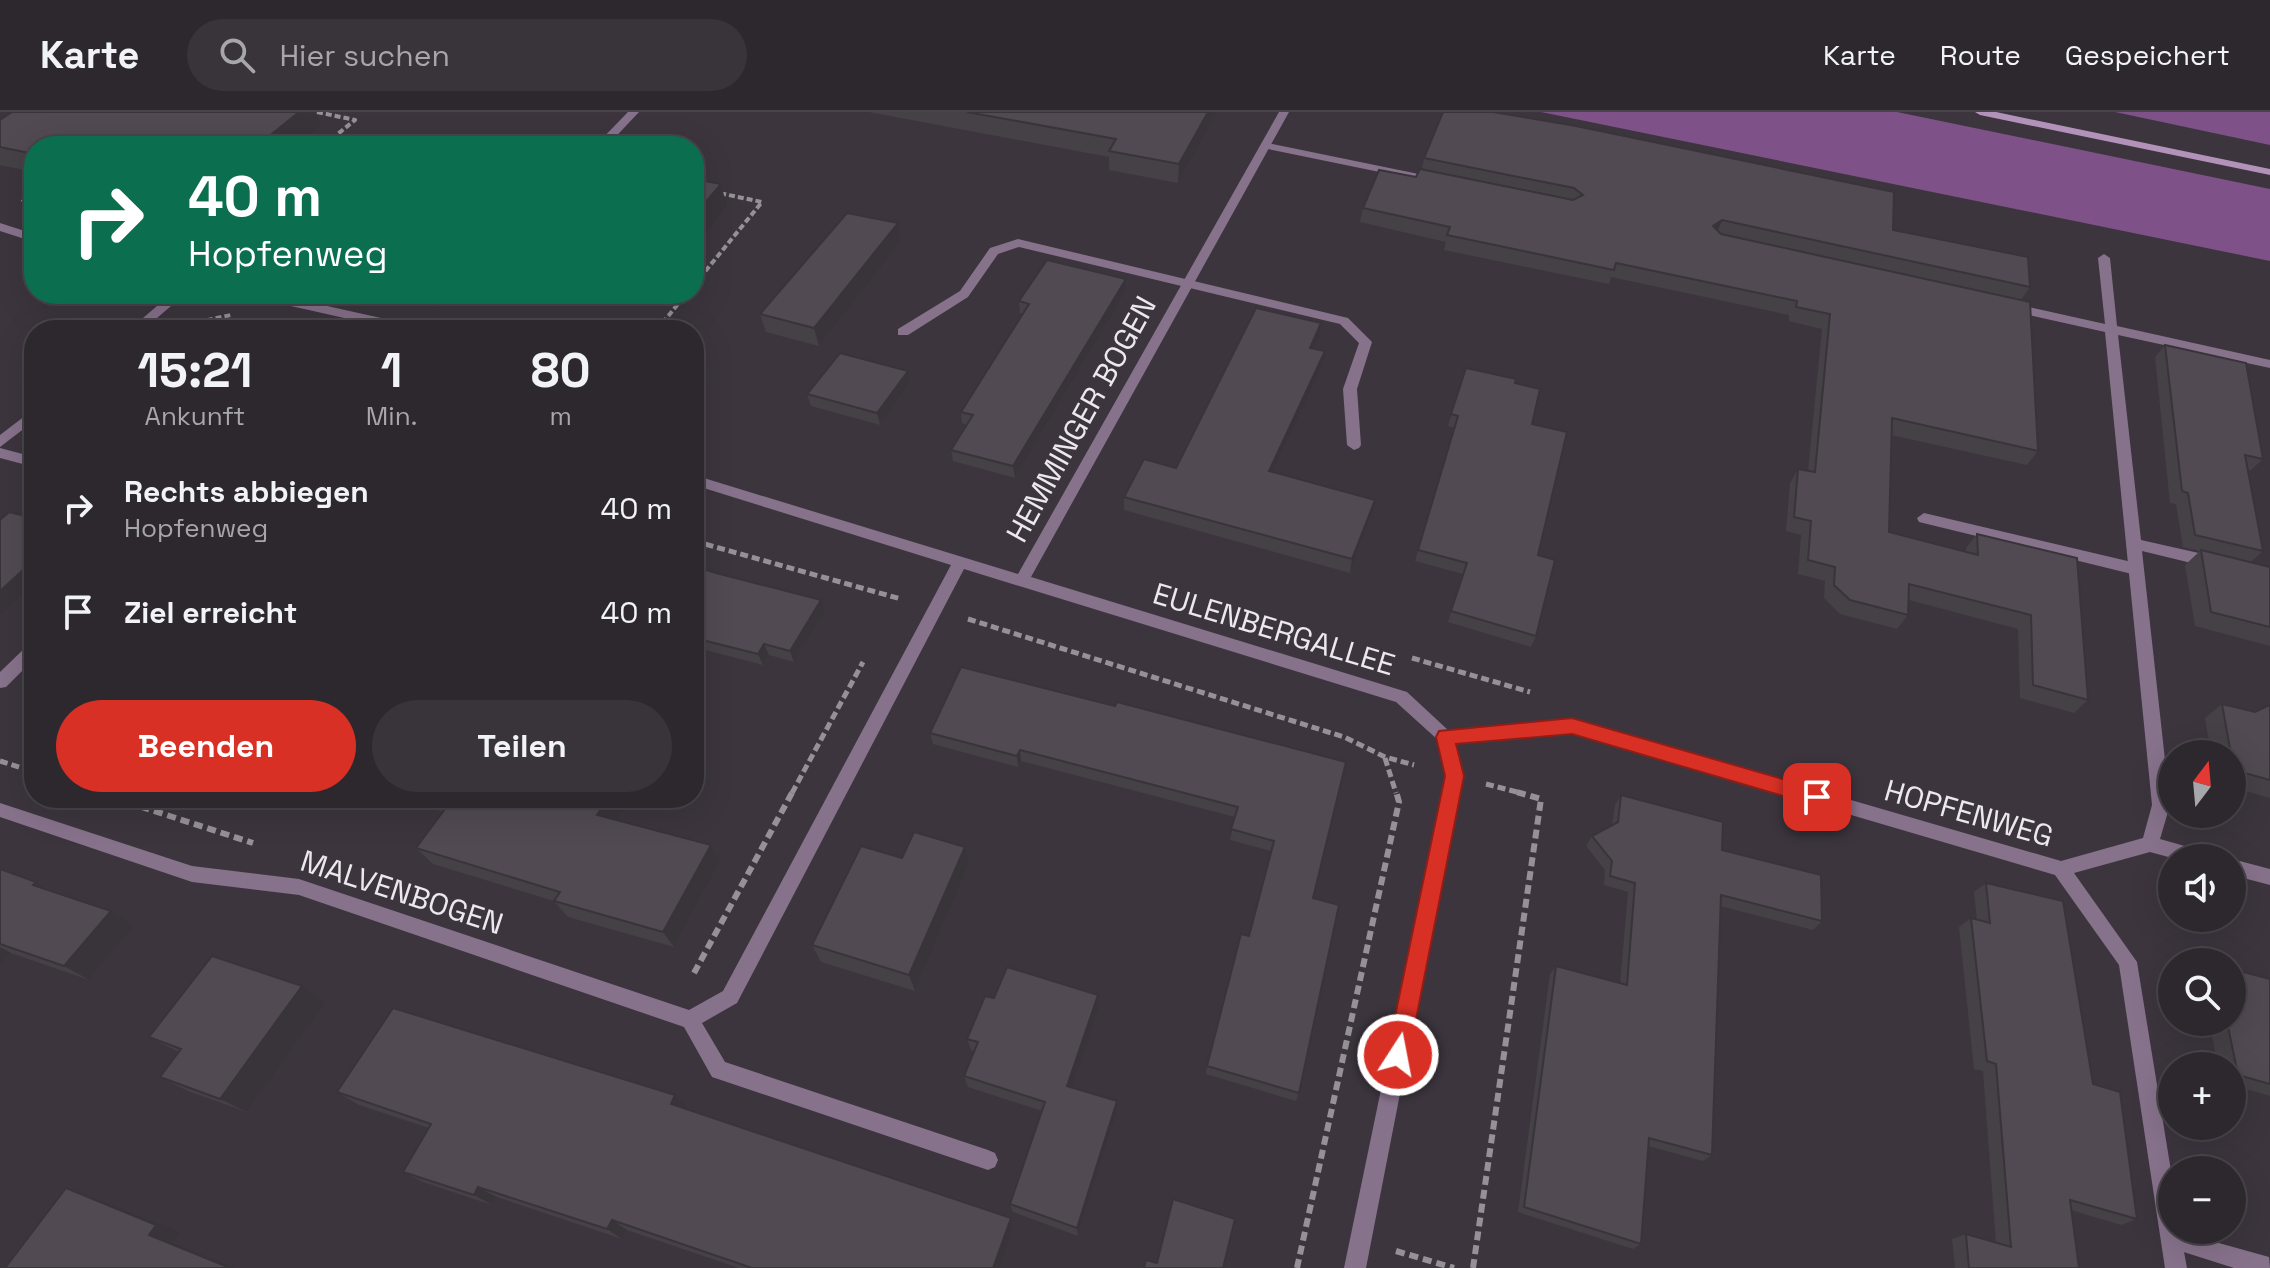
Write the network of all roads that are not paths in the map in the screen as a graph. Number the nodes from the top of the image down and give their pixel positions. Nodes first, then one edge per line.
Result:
1 (634, 112) edge
2 (1284, 112) edge
3 (1980, 112) edge
4 (611, 136) edge
5 (1267, 146) junction
6 (2270, 172) edge
7 (1448, 184) edge
8 (0, 227) edge
9 (24, 235) edge
10 (2104, 258) dead end
11 (1187, 283) junction
12 (167, 304) edge
13 (300, 304) edge
14 (2000, 305) edge
15 (147, 320) edge
16 (372, 320) edge
17 (2110, 330) junction
18 (903, 332) dead end
19 (2270, 364) edge
20 (24, 422) edge
21 (0, 442) edge
22 (1354, 445) dead end
23 (0, 453) edge
24 (24, 459) edge
25 (704, 483) edge
26 (1924, 518) dead end
27 (2132, 543) junction
28 (960, 562) junction
29 (2224, 565) edge
30 (2136, 569) junction
31 (1021, 581) junction
32 (24, 659) edge
33 (0, 682) edge
34 (1445, 737) junction
35 (0, 810) edge
36 (2150, 844) junction
37 (2158, 846) edge
38 (2061, 869) junction
39 (2246, 871) edge
40 (2270, 877) edge
41 (690, 1020) junction
42 (2158, 1156) edge
43 (988, 1160) dead end
44 (2172, 1244) edge
45 (2191, 1244) edge
46 (1355, 1268) edge
47 (2176, 1268) edge
48 (2269, 1268) edge

1 - 4 street
2 - 5 street, HEMMINGER BOGEN
3 - 6 main road
5 - 7 street
5 - 11 street, HEMMINGER BOGEN
8 - 9 street
10 - 17 street
11 - 18 street, HEMMINGER BOGEN
11 - 22 street, HEMMINGER BOGEN
11 - 31 street, HEMMINGER BOGEN
12 - 15 street
13 - 16 street
14 - 17 street
17 - 19 street
17 - 27 street
20 - 21 street
23 - 24 street
25 - 28 street, EULENBERGALLEE
26 - 30 street
27 - 29 street
27 - 30 street
28 - 31 street, EULENBERGALLEE
28 - 41 street
30 - 36 street
31 - 34 street, EULENBERGALLEE
32 - 33 street
34 - 38 street, HOPFENWEG
34 - 46 street
35 - 41 street, MALVENBOGEN
36 - 37 street
36 - 38 street, HOPFENWEG
38 - 42 street
39 - 40 street
41 - 43 street
44 - 47 street
45 - 48 street

